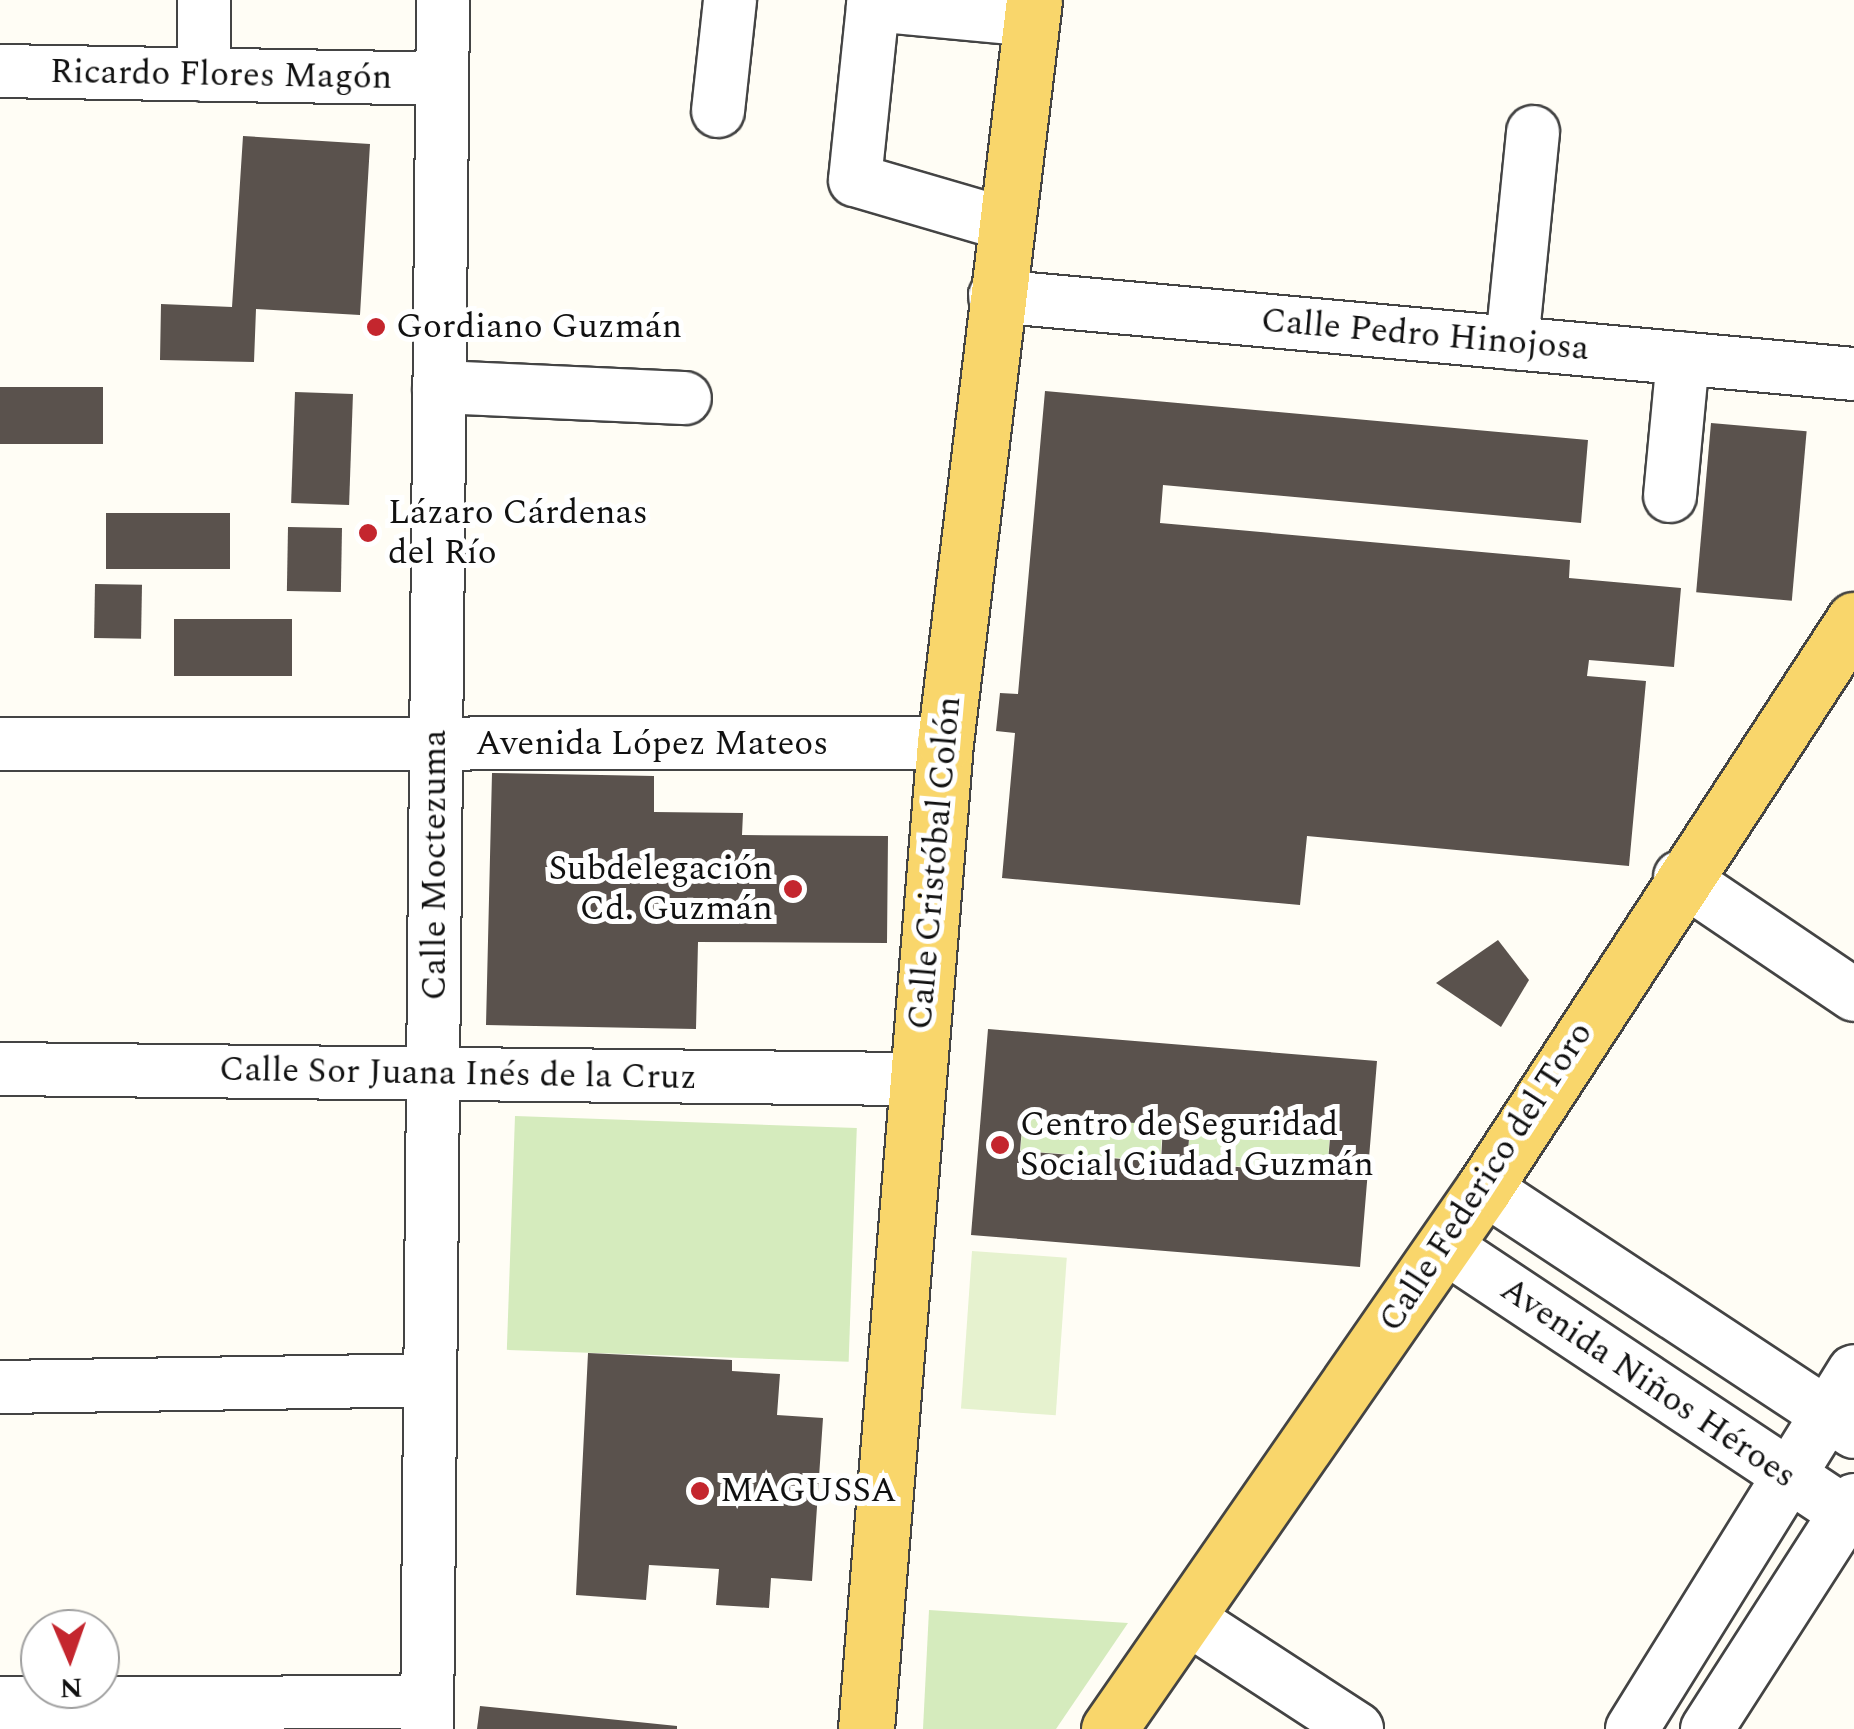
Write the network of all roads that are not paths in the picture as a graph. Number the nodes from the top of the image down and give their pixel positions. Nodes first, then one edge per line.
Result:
1 (204, 0) edge
2 (442, 0) edge
3 (730, 0) edge
4 (1032, 10) edge
5 (0, 71) edge
6 (204, 75) junction
7 (442, 80) junction
8 (718, 111) dead end
9 (1533, 132) dead end
10 (1004, 224) junction
11 (995, 296) junction
12 (1512, 343) junction
13 (1683, 359) junction
14 (1854, 374) edge
15 (439, 387) junction
16 (686, 398) dead end
17 (1670, 496) dead end
18 (1854, 620) edge
19 (944, 743) junction
20 (0, 744) edge
21 (436, 744) junction
22 (1680, 877) junction
23 (1854, 996) edge
24 (0, 1069) edge
25 (434, 1074) junction
26 (915, 1079) junction
27 (1484, 1188) junction
28 (1444, 1246) junction
29 (426, 1380) junction
30 (0, 1387) edge
31 (1846, 1406) edge
32 (1791, 1481) junction
33 (1852, 1510) edge
34 (1187, 1618) junction
35 (0, 1703) edge
36 (427, 1716) edge
37 (866, 1729) edge
38 (1110, 1729) edge
39 (1358, 1729) edge
40 (1632, 1729) edge
41 (1708, 1729) edge

1 - 6 street
2 - 7 street, Calle Moctezuma
3 - 8 street
4 - 10 main road, Calle Cristóbal Colón
4 - 10 street
5 - 6 street, Ricardo Flores Magón
6 - 7 street, Ricardo Flores Magón
7 - 15 street, Calle Moctezuma
9 - 12 street
10 - 11 main road, Calle Cristóbal Colón
11 - 12 street, Calle Pedro Hinojosa
11 - 19 main road, Calle Cristóbal Colón
12 - 13 street, Calle Pedro Hinojosa
13 - 14 street, Calle Pedro Hinojosa
13 - 17 street
15 - 16 street
15 - 21 street, Calle Moctezuma
18 - 22 main road, Calle Federico del Toro
19 - 21 street, Avenida López Mateos
19 - 26 main road, Calle Cristóbal Colón
20 - 21 street, Avenida López Mateos
21 - 25 street, Calle Moctezuma
22 - 23 street
22 - 27 main road, Calle Federico del Toro
24 - 25 street, Calle Sor Juana Inés de la Cruz
25 - 26 street, Calle Sor Juana Inés de la Cruz
25 - 29 street, Calle Moctezuma
26 - 37 main road, Calle Cristóbal Colón
27 - 28 main road, Calle Federico del Toro
27 - 31 street, Avenida Niños Héroes
28 - 32 street, Avenida Niños Héroes
28 - 34 main road, Calle Federico del Toro
29 - 30 street
29 - 36 street, Calle Moctezuma
31 - 32 street
32 - 33 street, Avenida Niños Héroes
32 - 40 street
33 - 41 street
34 - 38 main road, Calle Federico del Toro
34 - 39 street
35 - 36 street

